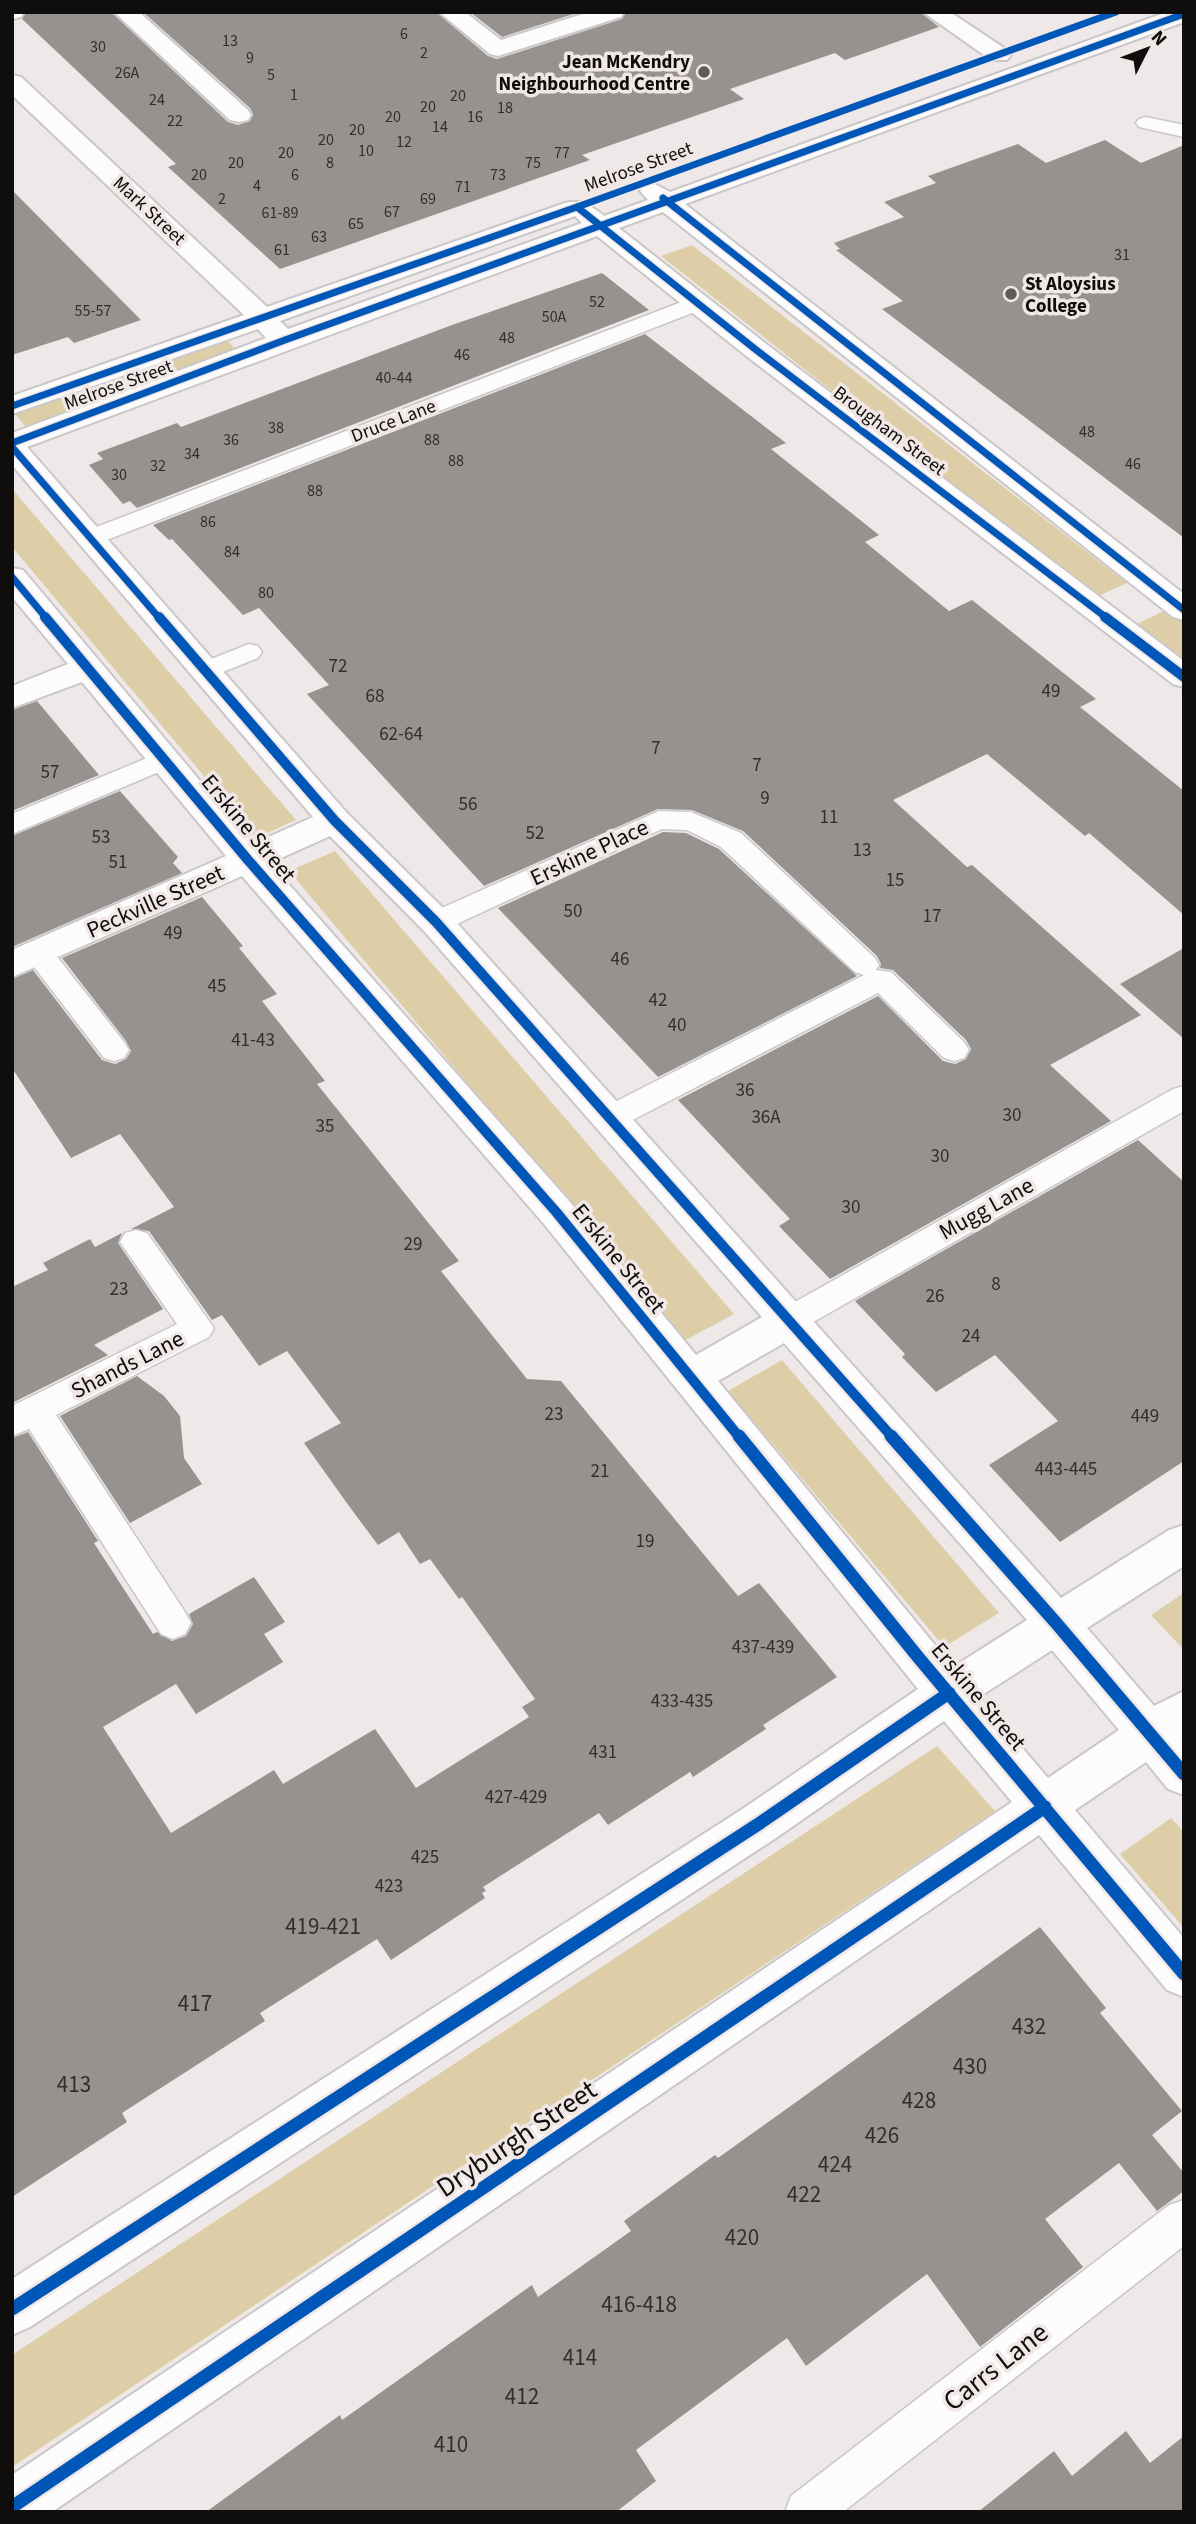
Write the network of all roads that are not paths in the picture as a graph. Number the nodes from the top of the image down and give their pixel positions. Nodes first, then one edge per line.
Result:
1 (125, 12) edge
2 (450, 12) edge
3 (614, 12) edge
4 (934, 12) edge
5 (1116, 12) edge
6 (1124, 12) edge
7 (1184, 14) edge
8 (1148, 27) junction
9 (1172, 41) dead end
10 (999, 55) junction
11 (12, 82) edge
12 (239, 115) dead end
13 (822, 118) junction
14 (1146, 123) dead end
15 (1184, 131) edge
16 (847, 136) junction
17 (643, 183) junction
18 (668, 202) junction
19 (578, 207) junction
20 (602, 226) junction
21 (697, 303) junction
22 (261, 318) junction
23 (285, 340) junction
24 (12, 406) edge
25 (12, 445) edge
26 (90, 537) junction
27 (14, 580) edge
28 (1157, 589) junction
29 (1184, 610) edge
30 (1104, 615) junction
31 (249, 652) dead end
32 (88, 667) junction
33 (205, 671) junction
34 (1184, 677) edge
35 (12, 698) edge
36 (164, 760) junction
37 (335, 821) junction
38 (12, 825) edge
39 (248, 860) junction
40 (436, 922) junction
41 (25, 958) edge
42 (865, 965) dead end
43 (114, 1050) dead end
44 (954, 1050) dead end
45 (1184, 1097) edge
46 (610, 1118) junction
47 (136, 1242) dead end
48 (790, 1320) junction
49 (689, 1378) junction
50 (24, 1416) edge
51 (1184, 1543) edge
52 (173, 1623) dead end
53 (1057, 1624) junction
54 (949, 1693) junction
55 (1167, 1723) edge
56 (1184, 1774) edge
57 (1045, 1807) junction
58 (1184, 1974) edge
59 (1184, 2220) edge
60 (12, 2309) edge
61 (12, 2507) edge
62 (807, 2512) edge

1 - 12 street
2 - 3 street
4 - 10 street
5 - 10 street, Melrose Street
6 - 8 street
7 - 8 street, Melrose Street
8 - 9 street
8 - 16 street, Melrose Street
10 - 13 street, Melrose Street
11 - 22 street, Mark Street
13 - 16 street
13 - 17 street, Melrose Street
14 - 15 lane
16 - 18 street, Melrose Street
17 - 18 street, Brougham Street
17 - 19 street, Melrose Street
18 - 20 street, Melrose Street
18 - 28 street, Brougham Street
19 - 20 street, Brougham Street
19 - 22 street, Melrose Street
20 - 21 street, Brougham Street
20 - 23 street, Melrose Street
21 - 26 lane, Druce Lane
21 - 30 street, Brougham Street
22 - 23 street, Mark Street
22 - 24 street, Melrose Street
23 - 25 street, Melrose Street
25 - 26 street
26 - 33 street
27 - 32 street, Erskine Street
28 - 29 street, Brougham Street
28 - 30 street
30 - 34 street, Brougham Street
31 - 33 lane
32 - 35 street
32 - 36 street, Erskine Street
33 - 37 street
36 - 38 lane
36 - 39 street, Erskine Street
37 - 39 street, Peckville Street
37 - 40 street
39 - 41 street, Peckville Street
39 - 49 street, Erskine Street
40 - 42 lane, Erskine Place
40 - 46 street
41 - 43 lane
44 - 46 lane
45 - 48 lane, Mugg Lane
46 - 48 street
47 - 50 lane, Shands Lane
48 - 49 street
48 - 53 street
49 - 54 street, Erskine Street
50 - 52 lane, Shands Lane
51 - 53 street
53 - 54 street
53 - 55 street
54 - 57 street, Erskine Street
54 - 60 street
55 - 56 street
55 - 57 street, Dryburgh Street
57 - 58 street, Erskine Street
57 - 61 street, Dryburgh Street
59 - 62 lane, Carrs Lane

